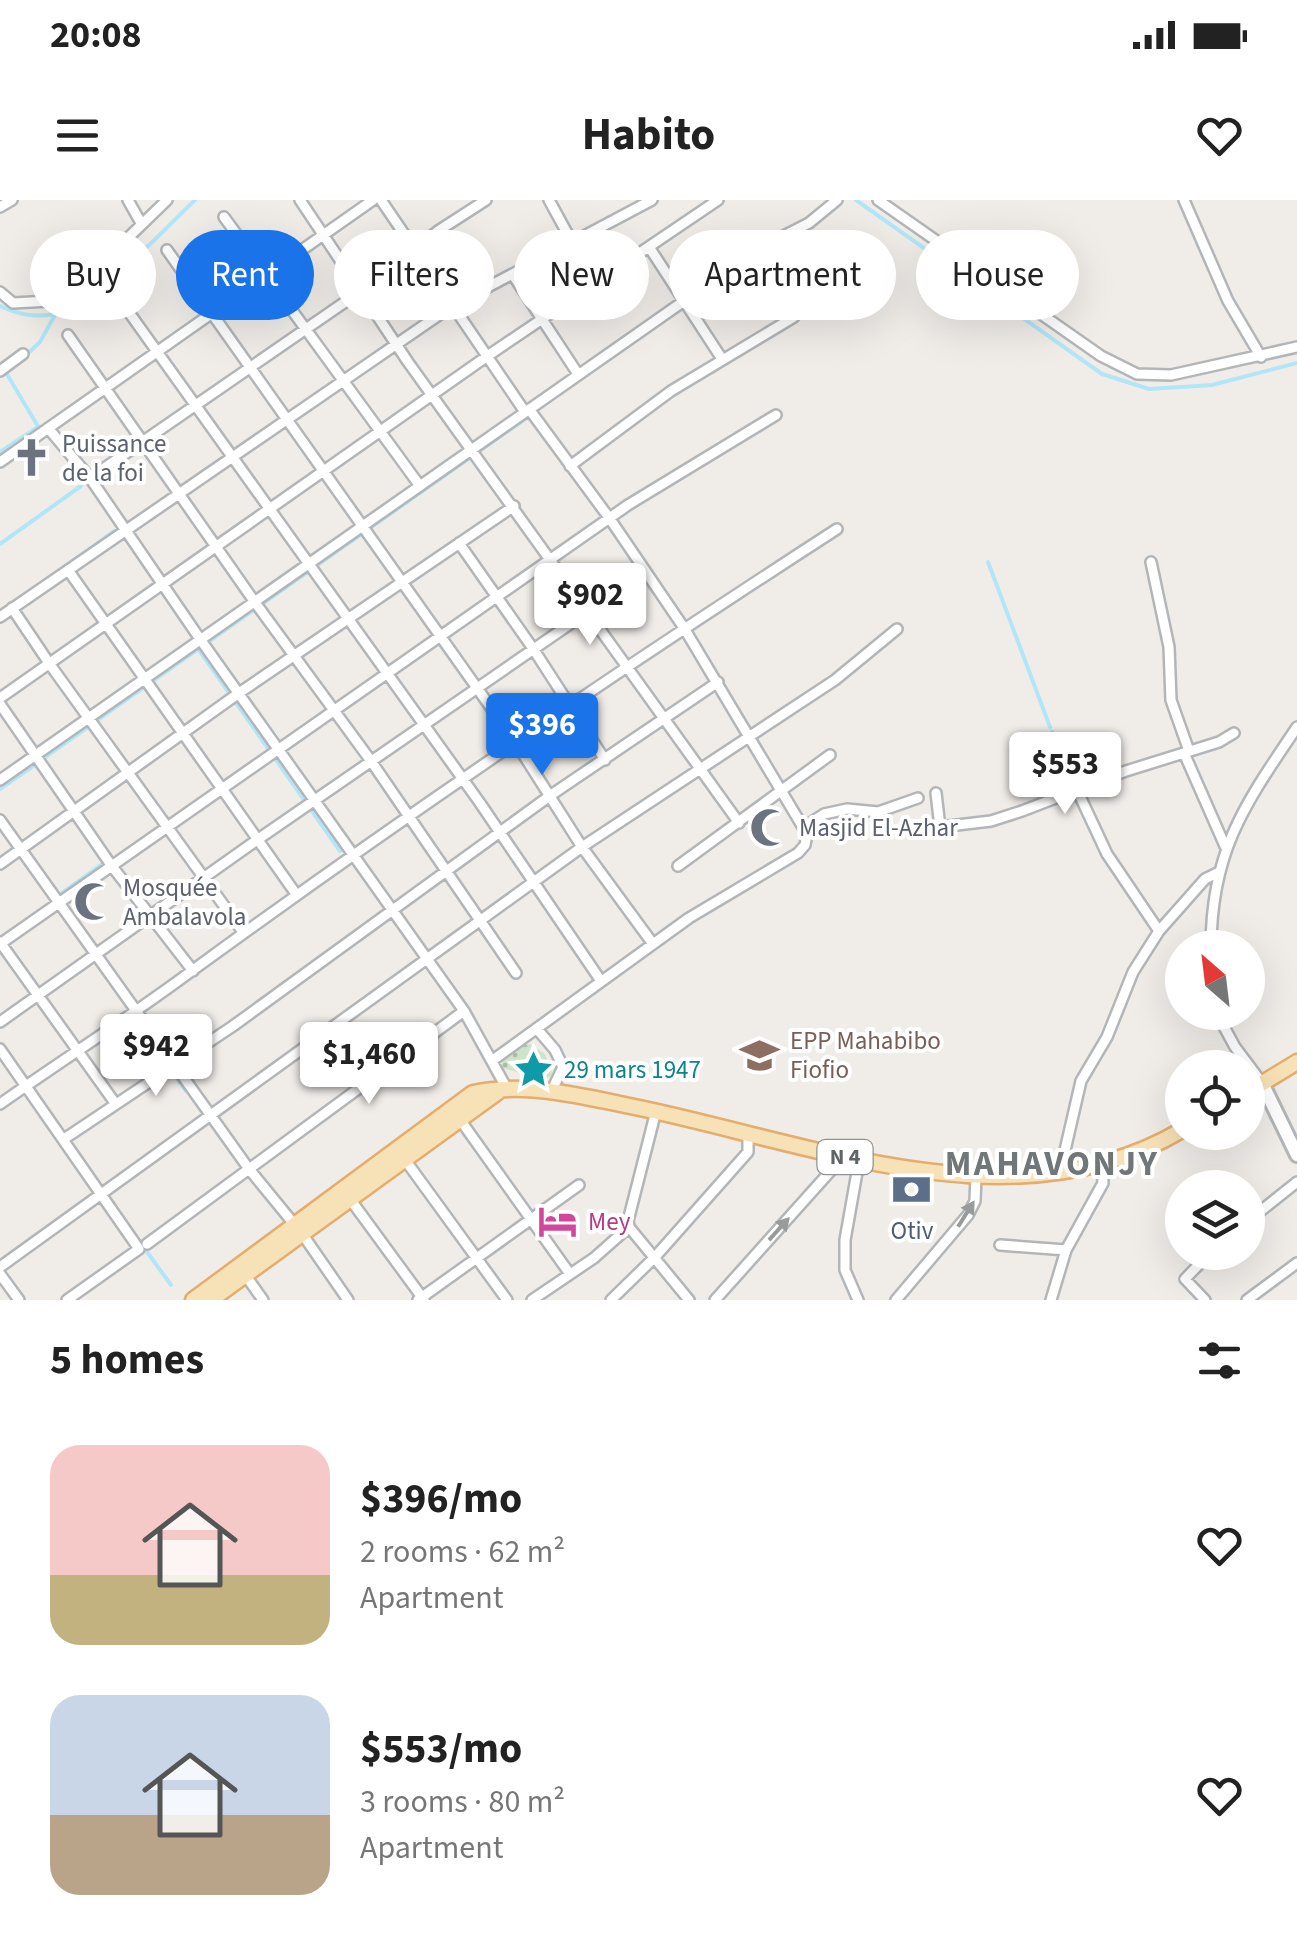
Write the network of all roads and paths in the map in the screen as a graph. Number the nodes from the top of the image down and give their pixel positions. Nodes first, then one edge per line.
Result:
1 (12, 200) edge
2 (128, 200) edge
3 (167, 200) edge
4 (300, 200) edge
5 (373, 200) edge
6 (381, 200) edge
7 (486, 200) edge
8 (549, 200) edge
9 (652, 200) edge
10 (718, 200) edge
11 (837, 200) edge
12 (878, 200) edge
13 (1184, 200) edge
14 (889, 204) edge
15 (467, 205) edge
16 (0, 207) edge
17 (224, 217) dead end
18 (142, 223) junction
19 (234, 230) edge
20 (403, 230) edge
21 (437, 230) edge
22 (566, 230) edge
23 (599, 230) edge
24 (795, 230) edge
25 (323, 235) junction
26 (314, 241) edge
27 (649, 247) joint
28 (166, 250) dead end
29 (334, 251) edge
30 (176, 264) edge
31 (512, 275) joint
32 (669, 278) edge
33 (494, 284) edge
34 (0, 292) edge
35 (334, 309) edge
36 (669, 311) edge
37 (133, 320) edge
38 (202, 320) edge
39 (217, 320) edge
40 (301, 320) edge
41 (381, 320) edge
42 (431, 320) edge
43 (461, 320) edge
44 (696, 320) edge
45 (789, 320) edge
46 (544, 321) junction
47 (306, 327) junction
48 (68, 334) dead end
49 (396, 343) junction
50 (1297, 347) edge
51 (158, 351) junction
52 (23, 354) dead end
53 (486, 357) junction
54 (1261, 357) junction
55 (722, 359) junction
56 (248, 368) junction
57 (0, 371) edge
58 (578, 374) junction
59 (344, 380) junction
60 (106, 387) junction
61 (434, 395) junction
62 (195, 405) junction
63 (527, 410) junction
64 (776, 415) dead end
65 (287, 421) junction
66 (48, 428) junction
67 (380, 434) junction
68 (142, 442) junction
69 (473, 450) junction
70 (232, 456) junction
71 (0, 462) edge
72 (570, 466) junction
73 (324, 473) junction
74 (90, 478) junction
75 (420, 486) junction
76 (179, 493) junction
77 (514, 506) junction
78 (270, 509) junction
79 (610, 519) junction
80 (362, 526) junction
81 (838, 528) dead end
82 (126, 529) junction
83 (458, 543) junction
84 (216, 546) junction
85 (550, 560) junction
86 (310, 562) junction
87 (1152, 562) dead end
88 (68, 570) junction
89 (644, 573) junction
90 (164, 583) junction
91 (401, 583) junction
92 (497, 598) junction
93 (254, 601) junction
94 (12, 608) junction
95 (588, 611) junction
96 (0, 617) edge
97 (349, 619) junction
98 (104, 623) junction
99 (684, 628) junction
100 (897, 629) dead end
101 (440, 636) junction
102 (200, 639) junction
103 (534, 650) junction
104 (294, 657) junction
105 (50, 664) junction
106 (628, 669) junction
107 (387, 672) junction
108 (143, 680) junction
109 (718, 682) junction
110 (477, 688) junction
111 (239, 693) junction
112 (0, 701) edge
113 (571, 707) junction
114 (333, 710) junction
115 (87, 718) junction
116 (664, 720) junction
117 (424, 726) junction
118 (1297, 727) edge
119 (183, 734) junction
120 (1234, 734) dead end
121 (750, 736) junction
122 (516, 744) junction
123 (277, 748) junction
124 (1186, 752) junction
125 (36, 755) junction
126 (830, 755) dead end
127 (605, 760) junction
128 (371, 761) junction
129 (700, 771) junction
130 (126, 774) junction
131 (462, 778) junction
132 (0, 780) edge
133 (220, 789) junction
134 (783, 791) junction
135 (1078, 792) junction
136 (936, 794) dead end
137 (551, 795) junction
138 (918, 798) dead end
139 (316, 802) junction
140 (73, 812) junction
141 (408, 816) junction
142 (0, 820) edge
143 (739, 823) junction
144 (804, 826) junction
145 (165, 827) junction
146 (500, 833) junction
147 (257, 840) junction
148 (1226, 846) junction
149 (582, 847) junction
150 (20, 849) junction
151 (355, 854) junction
152 (0, 864) edge
153 (111, 865) junction
154 (678, 866) dead end
155 (447, 872) junction
156 (1217, 873) junction
157 (202, 879) junction
158 (533, 884) junction
159 (296, 894) junction
160 (58, 903) junction
161 (392, 911) junction
162 (150, 914) junction
163 (482, 922) junction
164 (1210, 930) edge
165 (1159, 931) junction
166 (243, 932) junction
167 (0, 943) edge
168 (653, 944) junction
169 (95, 955) junction
170 (426, 961) junction
171 (193, 971) junction
172 (516, 973) dead end
173 (601, 981) junction
174 (40, 994) junction
175 (136, 1010) junction
176 (464, 1011) junction
177 (0, 1022) edge
178 (536, 1029) junction
179 (0, 1049) edge
180 (76, 1050) junction
181 (493, 1060) junction
182 (1297, 1062) edge
183 (174, 1063) junction
184 (1265, 1081) edge
185 (506, 1086) junction
186 (24, 1087) junction
187 (1265, 1089) edge
188 (552, 1090) junction
189 (0, 1104) edge
190 (115, 1104) junction
191 (656, 1111) junction
192 (212, 1115) junction
193 (461, 1121) junction
194 (748, 1134) junction
195 (1165, 1138) edge
196 (64, 1140) junction
197 (400, 1154) junction
198 (836, 1154) junction
199 (1297, 1155) edge
200 (859, 1161) junction
201 (1102, 1167) junction
202 (249, 1169) junction
203 (1060, 1172) junction
204 (976, 1176) junction
205 (1297, 1182) edge
206 (580, 1185) dead end
207 (102, 1194) junction
208 (350, 1199) junction
209 (1265, 1207) edge
210 (533, 1219) junction
211 (630, 1227) junction
212 (298, 1230) junction
213 (147, 1244) dead end
214 (1000, 1244) dead end
215 (1066, 1250) junction
216 (655, 1257) junction
217 (479, 1260) junction
218 (1297, 1264) edge
219 (0, 1270) edge
220 (1193, 1270) edge
221 (570, 1274) junction
222 (246, 1276) junction
223 (422, 1299) edge
224 (19, 1300) edge
225 (66, 1300) edge
226 (193, 1300) edge
227 (211, 1300) edge
228 (263, 1300) edge
229 (348, 1300) edge
230 (507, 1300) edge
231 (532, 1300) edge
232 (610, 1300) edge
233 (689, 1300) edge
234 (714, 1300) edge
235 (858, 1300) edge
236 (896, 1300) edge
237 (1051, 1300) edge
238 (1205, 1300) edge
239 (1247, 1300) edge

1 - 16 street
2 - 18 street
3 - 18 street
4 - 25 street
5 - 25 street
6 - 20 street
7 - 15 street
8 - 22 street
9 - 23 street
10 - 27 street
11 - 24 street
12 - 14 street
13 - 54 street
14 - 54 street
15 - 21 street
17 - 19 street
18 - 34 street
25 - 26 street
25 - 29 street
27 - 32 street
28 - 30 street
31 - 33 street
31 - 46 street
35 - 47 street
36 - 58 street
37 - 51 street
38 - 51 street
39 - 56 street
40 - 47 street
41 - 49 street
42 - 49 street
43 - 53 street
44 - 55 street
45 - 55 street
46 - 53 street
46 - 58 street
47 - 56 street
47 - 59 street
48 - 60 street
49 - 59 street
49 - 61 street
50 - 54 street
51 - 60 street
51 - 62 street
52 - 57 street
53 - 61 street
53 - 63 street
55 - 72 street
56 - 62 street
56 - 65 street
58 - 63 street
59 - 65 street
59 - 67 street
60 - 66 street
60 - 68 street
61 - 67 street
61 - 69 street
62 - 68 street
62 - 70 street
63 - 69 street
63 - 72 street
64 - 79 street
65 - 70 street
65 - 73 street
66 - 71 street
66 - 74 street
67 - 73 street
67 - 75 street
68 - 74 street
68 - 76 street
69 - 75 street
69 - 77 street
70 - 76 street
70 - 78 street
72 - 79 street
73 - 78 street
73 - 80 street
74 - 82 street
75 - 80 street
76 - 82 street
76 - 84 street
77 - 83 street
77 - 85 street
78 - 84 street
78 - 86 street
79 - 85 street
79 - 89 street
80 - 86 street
80 - 91 street
81 - 99 street
82 - 88 street
82 - 90 street
83 - 91 street
83 - 92 street
84 - 90 street
84 - 93 street
85 - 92 street
85 - 95 street
86 - 93 street
86 - 97 street
87 - 124 street
88 - 94 street
88 - 98 street
89 - 95 street
89 - 99 street
90 - 98 street
90 - 102 street
91 - 97 street
91 - 101 street
92 - 101 street
92 - 103 street
93 - 102 street
93 - 104 street
94 - 96 street
94 - 105 street
95 - 103 street
95 - 106 street
97 - 104 street
97 - 107 street
98 - 105 street
98 - 108 street
99 - 106 street
99 - 109 street
100 - 121 street
101 - 107 street
101 - 110 street
102 - 108 street
102 - 111 street
103 - 110 street
103 - 113 street
104 - 111 street
104 - 114 street
105 - 112 street
105 - 115 street
106 - 113 street
106 - 116 street
107 - 114 street
107 - 117 street
108 - 115 street
108 - 119 street
109 - 116 street
109 - 121 street
110 - 117 street
110 - 122 street
111 - 119 street
111 - 123 street
112 - 125 street
113 - 122 street
113 - 127 street
114 - 123 street
114 - 128 street
115 - 125 street
115 - 130 street
116 - 127 street
116 - 129 street
117 - 128 street
117 - 131 street
118 - 148 street
119 - 130 street
119 - 133 street
120 - 124 street
121 - 129 street
121 - 134 street
122 - 131 street
122 - 137 street
123 - 133 street
123 - 139 street
124 - 135 street
124 - 148 street
125 - 132 street
125 - 140 street
126 - 134 street
127 - 137 street
128 - 139 street
128 - 141 street
129 - 143 street
129 - 149 street
130 - 140 street
130 - 145 street
131 - 141 street
131 - 146 street
133 - 145 street
133 - 147 street
134 - 143 street
134 - 144 street
135 - 136 street
135 - 165 street
137 - 146 street
137 - 149 street
138 - 144 street
139 - 147 street
139 - 151 street
140 - 150 street
140 - 153 street
141 - 151 street
141 - 155 street
142 - 150 street
143 - 154 street
144 - 168 street
145 - 153 street
145 - 157 street
146 - 155 street
146 - 158 street
147 - 157 street
147 - 159 street
148 - 156 street
149 - 158 street
149 - 168 street
150 - 152 street
150 - 160 street
151 - 159 street
151 - 161 street
153 - 160 street
153 - 162 street
155 - 161 street
155 - 163 street
156 - 164 street
156 - 165 street
157 - 162 street
157 - 166 street
158 - 163 street
158 - 173 street
159 - 166 street
160 - 167 street
160 - 169 street
161 - 170 street
161 - 183 street
162 - 169 street
162 - 171 street
163 - 170 street
163 - 172 street
165 - 203 street
166 - 171 street
167 - 174 street
168 - 173 street
169 - 174 street
169 - 175 street
170 - 176 street
170 - 192 street
171 - 175 street
173 - 178 street
174 - 177 street
174 - 180 street
175 - 180 street
175 - 183 street
176 - 181 street
176 - 202 street
178 - 181 street
178 - 188 street
179 - 186 street
180 - 186 street
180 - 190 street
181 - 185 street
182 - 184 main road
183 - 190 street
183 - 192 street
185 - 188 main road, N 4
185 - 193 main road, N 4
185 - 197 main road, N 4
186 - 189 street
186 - 196 street
187 - 199 main road
188 - 191 main road, N 4
190 - 196 street
191 - 194 main road, N 4
191 - 211 street
192 - 202 street
192 - 207 street
193 - 197 main road, N 4
193 - 210 street
194 - 198 main road, N 4
194 - 216 street
195 - 201 main road, N 4
196 - 207 street
197 - 208 main road, N 4
197 - 212 main road, N 4
197 - 217 street
198 - 200 main road, N 4
234 -> 198 street
200 - 204 main road, N 4
200 - 235 street
201 - 203 main road, N 4
201 - 215 street
202 - 212 street
202 - 213 street
203 - 204 main road, N 4
236 -> 204 street
205 - 209 street
206 - 210 street
207 - 219 street
207 - 225 street
208 - 212 main road, N 4
208 - 223 street
210 - 217 street
210 - 221 street
211 - 216 street
211 - 221 street
212 - 222 main road, N 4
212 - 226 main road, N 4
212 - 229 street
214 - 215 street
215 - 237 street
216 - 232 street
216 - 233 street
217 - 223 street
217 - 230 street
218 - 239 street
219 - 224 street
220 - 238 street
221 - 231 street
222 - 227 main road, N 4
222 - 228 street

